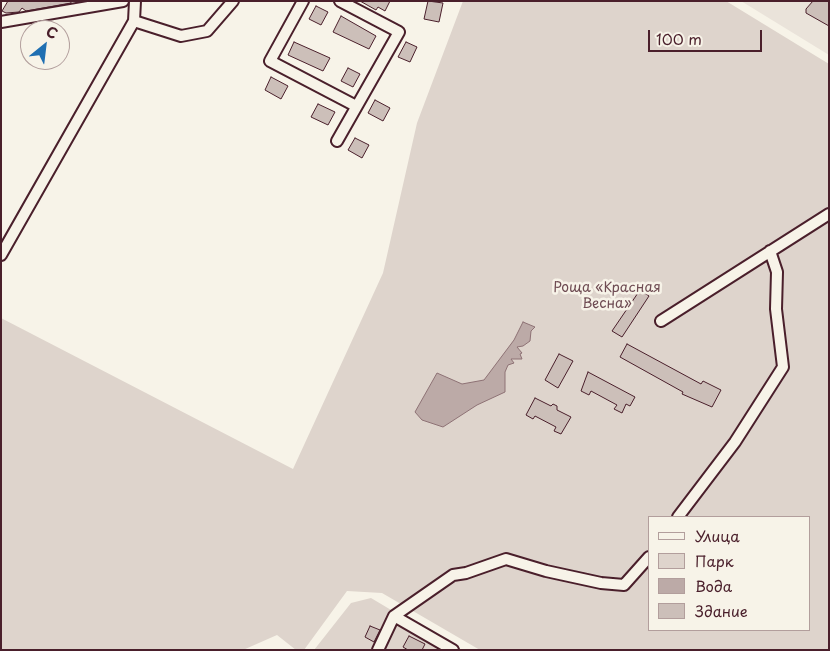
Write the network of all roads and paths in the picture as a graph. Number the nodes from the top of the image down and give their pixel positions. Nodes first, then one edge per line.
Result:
1 (123, 1) edge
2 (135, 1) edge
3 (233, 1) edge
4 (303, 1) edge
5 (340, 1) edge
6 (134, 21) junction
7 (1, 22) edge
8 (356, 106) junction
9 (337, 141) dead end
10 (829, 214) edge
11 (770, 251) junction
12 (1, 255) edge
13 (661, 321) dead end
14 (679, 516) edge
15 (648, 557) edge
16 (394, 616) junction
17 (378, 650) edge
18 (453, 650) edge

1 - 7 street
2 - 6 street
3 - 6 street
4 - 8 street
5 - 8 street
6 - 12 street
8 - 9 street
10 - 11 street
11 - 13 street
11 - 14 street
15 - 16 street
16 - 17 street
16 - 18 street

